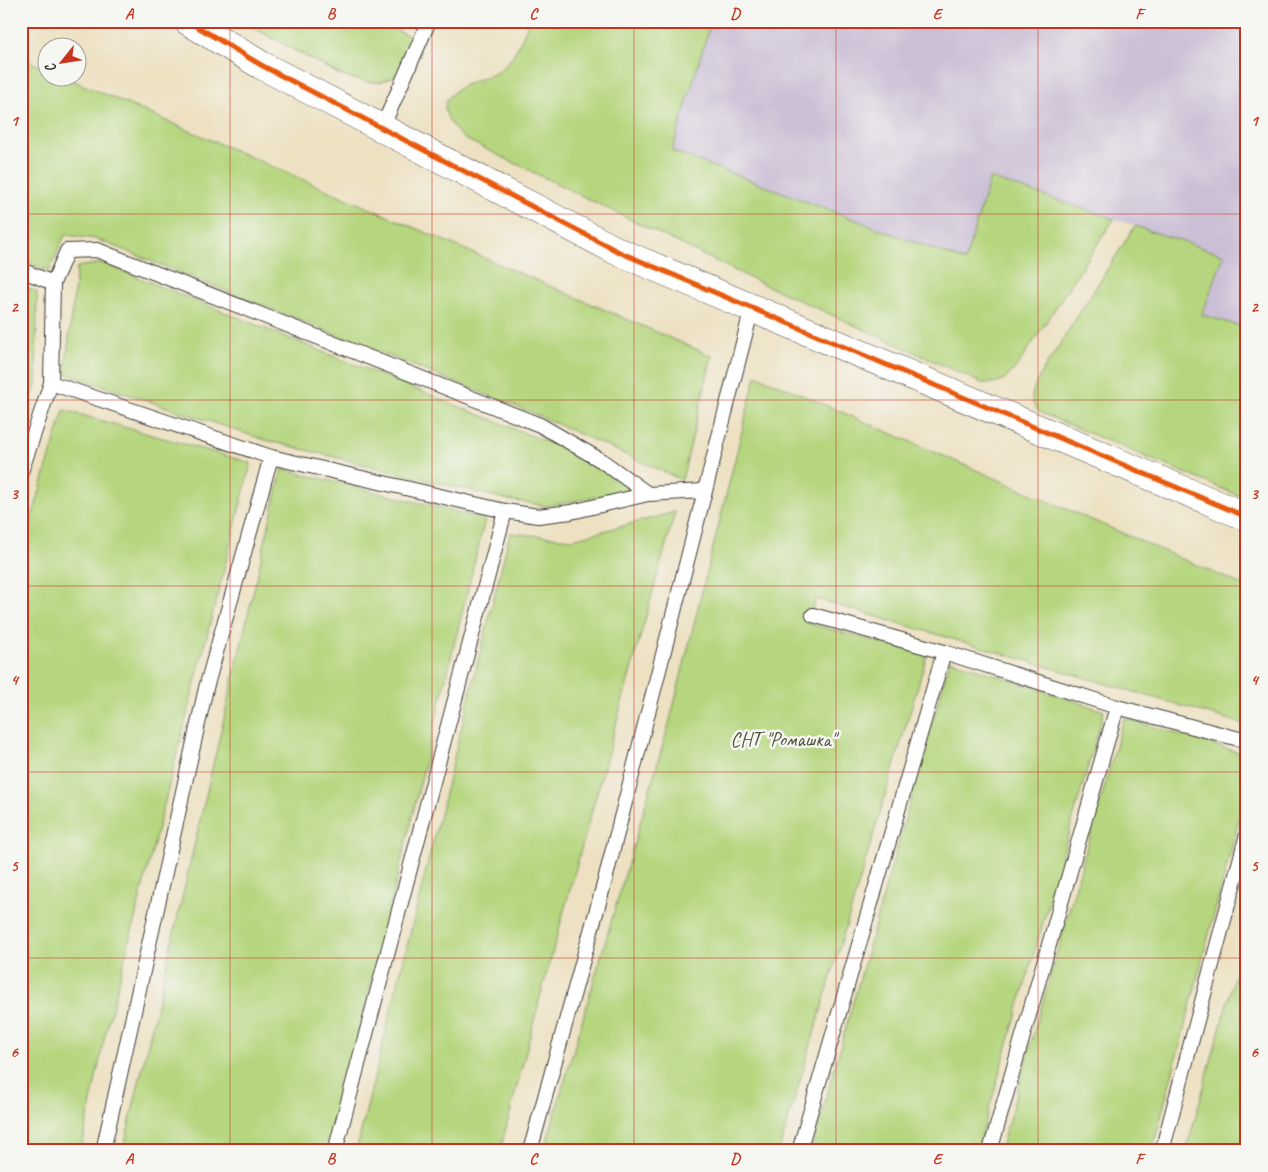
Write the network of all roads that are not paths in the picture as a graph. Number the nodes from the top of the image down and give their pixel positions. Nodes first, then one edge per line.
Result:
1 (188, 21) edge
2 (429, 21) edge
3 (382, 128) junction
4 (21, 270) edge
5 (53, 283) junction
6 (752, 308) junction
7 (50, 384) junction
8 (271, 456) junction
9 (21, 472) edge
10 (704, 491) junction
11 (648, 494) junction
12 (506, 511) junction
13 (1247, 517) edge
14 (813, 615) dead end
15 (944, 652) junction
16 (1117, 707) junction
17 (1247, 741) edge
18 (1247, 834) edge
19 (103, 1151) edge
20 (335, 1151) edge
21 (530, 1151) edge
22 (798, 1151) edge
23 (990, 1151) edge
24 (1162, 1151) edge

1 - 3 street
2 - 3 lane
3 - 6 street
4 - 5 lane
5 - 7 lane
5 - 11 lane
6 - 10 lane
6 - 13 street
7 - 8 lane
7 - 9 lane
8 - 12 lane
8 - 19 lane
10 - 11 lane
10 - 21 lane
11 - 12 lane
12 - 20 lane
14 - 15 lane
15 - 16 lane
15 - 22 lane
16 - 17 lane
16 - 23 lane
18 - 24 lane

